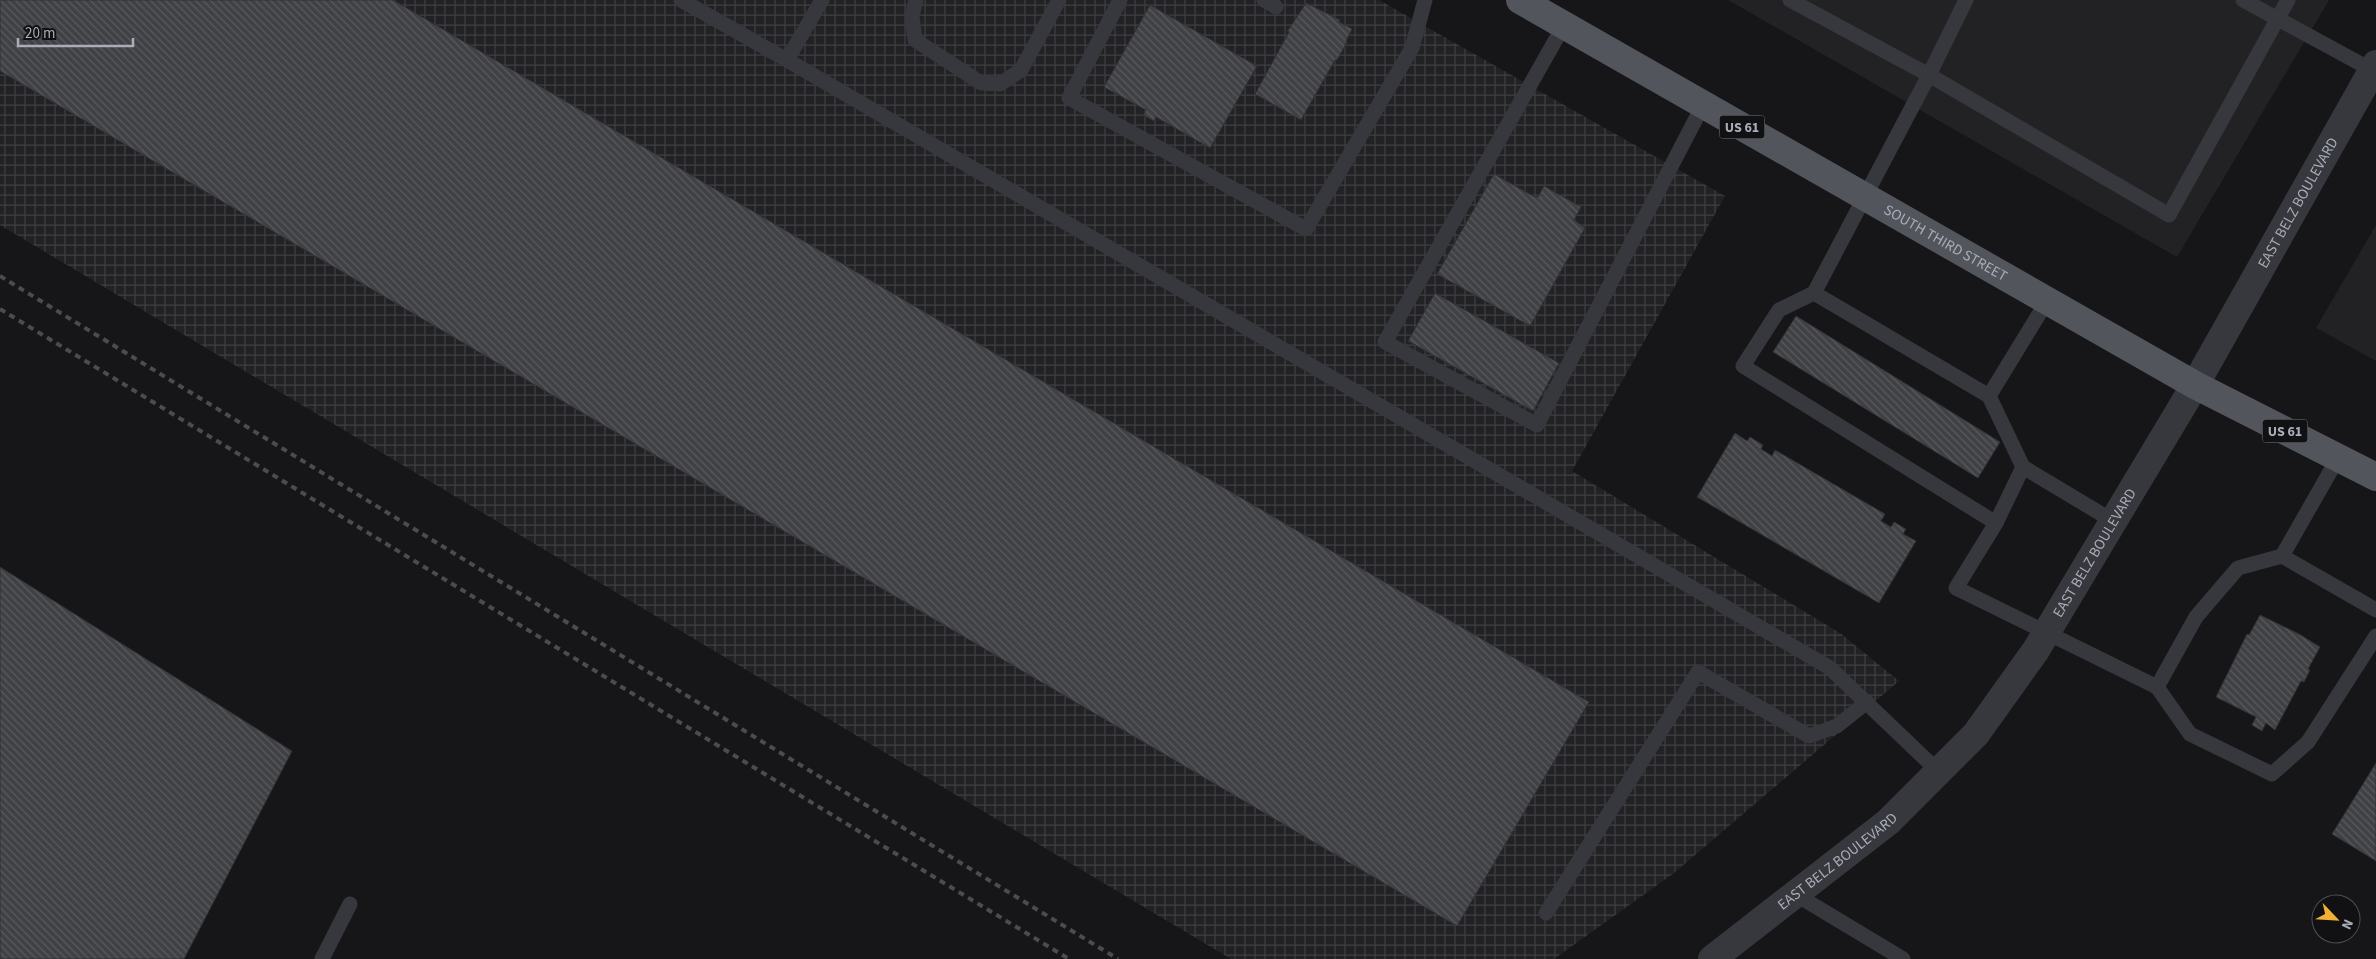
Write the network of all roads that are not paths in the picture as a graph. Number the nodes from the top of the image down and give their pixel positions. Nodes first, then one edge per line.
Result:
1 (681, 0) edge
2 (822, 0) edge
3 (916, 0) edge
4 (1059, 0) edge
5 (1120, 0) edge
6 (1425, 0) edge
7 (1520, 0) edge
8 (1790, 0) edge
9 (1966, 0) edge
10 (2243, 0) edge
11 (2288, 0) edge
12 (2278, 19) junction
13 (1564, 25) junction
14 (787, 60) junction
15 (2374, 67) edge
16 (1929, 75) junction
17 (1703, 105) junction
18 (1866, 197) junction
19 (1814, 293) junction
20 (2047, 301) junction
21 (2195, 385) junction
22 (1988, 396) junction
23 (2338, 458) junction
24 (2023, 467) junction
25 (2376, 477) edge
26 (2113, 521) junction
27 (1996, 523) junction
28 (2282, 556) junction
29 (2376, 610) edge
30 (2046, 634) junction
31 (2376, 636) edge
32 (2157, 687) junction
33 (1868, 702) junction
34 (1939, 772) junction
35 (1796, 894) junction
36 (350, 904) dead end
37 (1546, 913) dead end
38 (322, 959) edge
39 (1712, 959) edge
40 (1903, 959) edge

1 - 14 lane
2 - 14 lane
3 - 4 lane
5 - 6 lane
7 - 13 main road, SOUTH THIRD STREET / US 61
8 - 16 lane
9 - 16 lane
10 - 12 lane
11 - 12 lane
12 - 15 lane
12 - 16 lane
13 - 17 main road, SOUTH THIRD STREET / US 61
13 - 17 lane
14 - 33 lane
15 - 21 street, EAST BELZ BOULEVARD
16 - 18 lane
17 - 18 main road, SOUTH THIRD STREET / US 61
18 - 19 lane
18 - 20 main road, SOUTH THIRD STREET / US 61
19 - 22 lane
19 - 27 lane
20 - 21 main road, SOUTH THIRD STREET / US 61
20 - 22 lane
21 - 23 main road, SOUTH THIRD STREET / US 61
21 - 26 street, EAST BELZ BOULEVARD
22 - 24 lane
23 - 25 main road, SOUTH THIRD STREET / US 61
23 - 28 lane
24 - 26 lane
24 - 27 lane
26 - 30 street, EAST BELZ BOULEVARD
27 - 30 lane
28 - 29 lane
28 - 32 lane
30 - 32 lane
30 - 34 street, EAST BELZ BOULEVARD
31 - 32 lane
33 - 34 lane
33 - 37 lane
34 - 35 street, EAST BELZ BOULEVARD
35 - 39 street, EAST BELZ BOULEVARD
35 - 40 lane
36 - 38 lane

